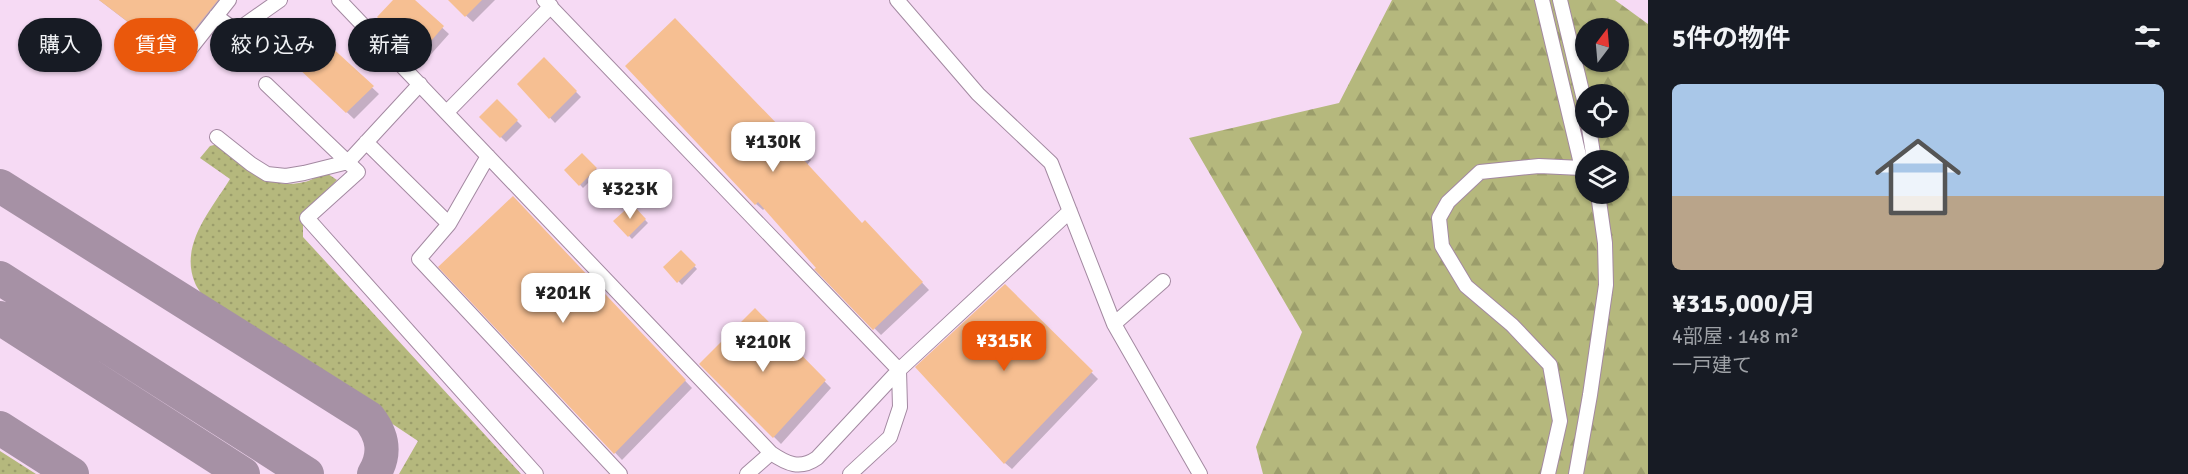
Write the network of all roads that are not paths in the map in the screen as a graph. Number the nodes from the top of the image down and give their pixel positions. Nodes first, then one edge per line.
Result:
1 (230, 0) edge
2 (280, 0) edge
3 (339, 0) edge
4 (897, 0) edge
5 (1542, 0) edge
6 (1560, 0) edge
7 (547, 3) edge
8 (216, 16) junction
9 (198, 39) edge
10 (266, 84) dead end
11 (420, 84) junction
12 (1580, 84) edge
13 (447, 112) junction
14 (217, 137) dead end
15 (366, 142) junction
16 (488, 156) junction
17 (348, 162) junction
18 (1599, 204) edge
19 (1070, 212) junction
20 (449, 224) junction
21 (1163, 281) dead end
22 (1114, 324) junction
23 (899, 370) junction
24 (771, 453) junction
25 (536, 474) edge
26 (620, 474) edge
27 (747, 474) edge
28 (850, 474) edge
29 (1200, 474) edge
30 (1548, 474) edge
31 (1576, 474) edge

1 - 8 street
2 - 8 street
3 - 11 street
4 - 19 street
5 - 30 street
6 - 12 street
7 - 13 street
7 - 23 street
8 - 9 street
10 - 17 street
11 - 13 street
11 - 15 street
13 - 16 street
14 - 17 street
15 - 17 street
15 - 20 street
16 - 20 street
16 - 24 street
17 - 25 street
18 - 31 street
19 - 22 street
19 - 23 street
20 - 26 street
21 - 22 street
22 - 29 street
23 - 24 street
23 - 28 street
24 - 27 street

